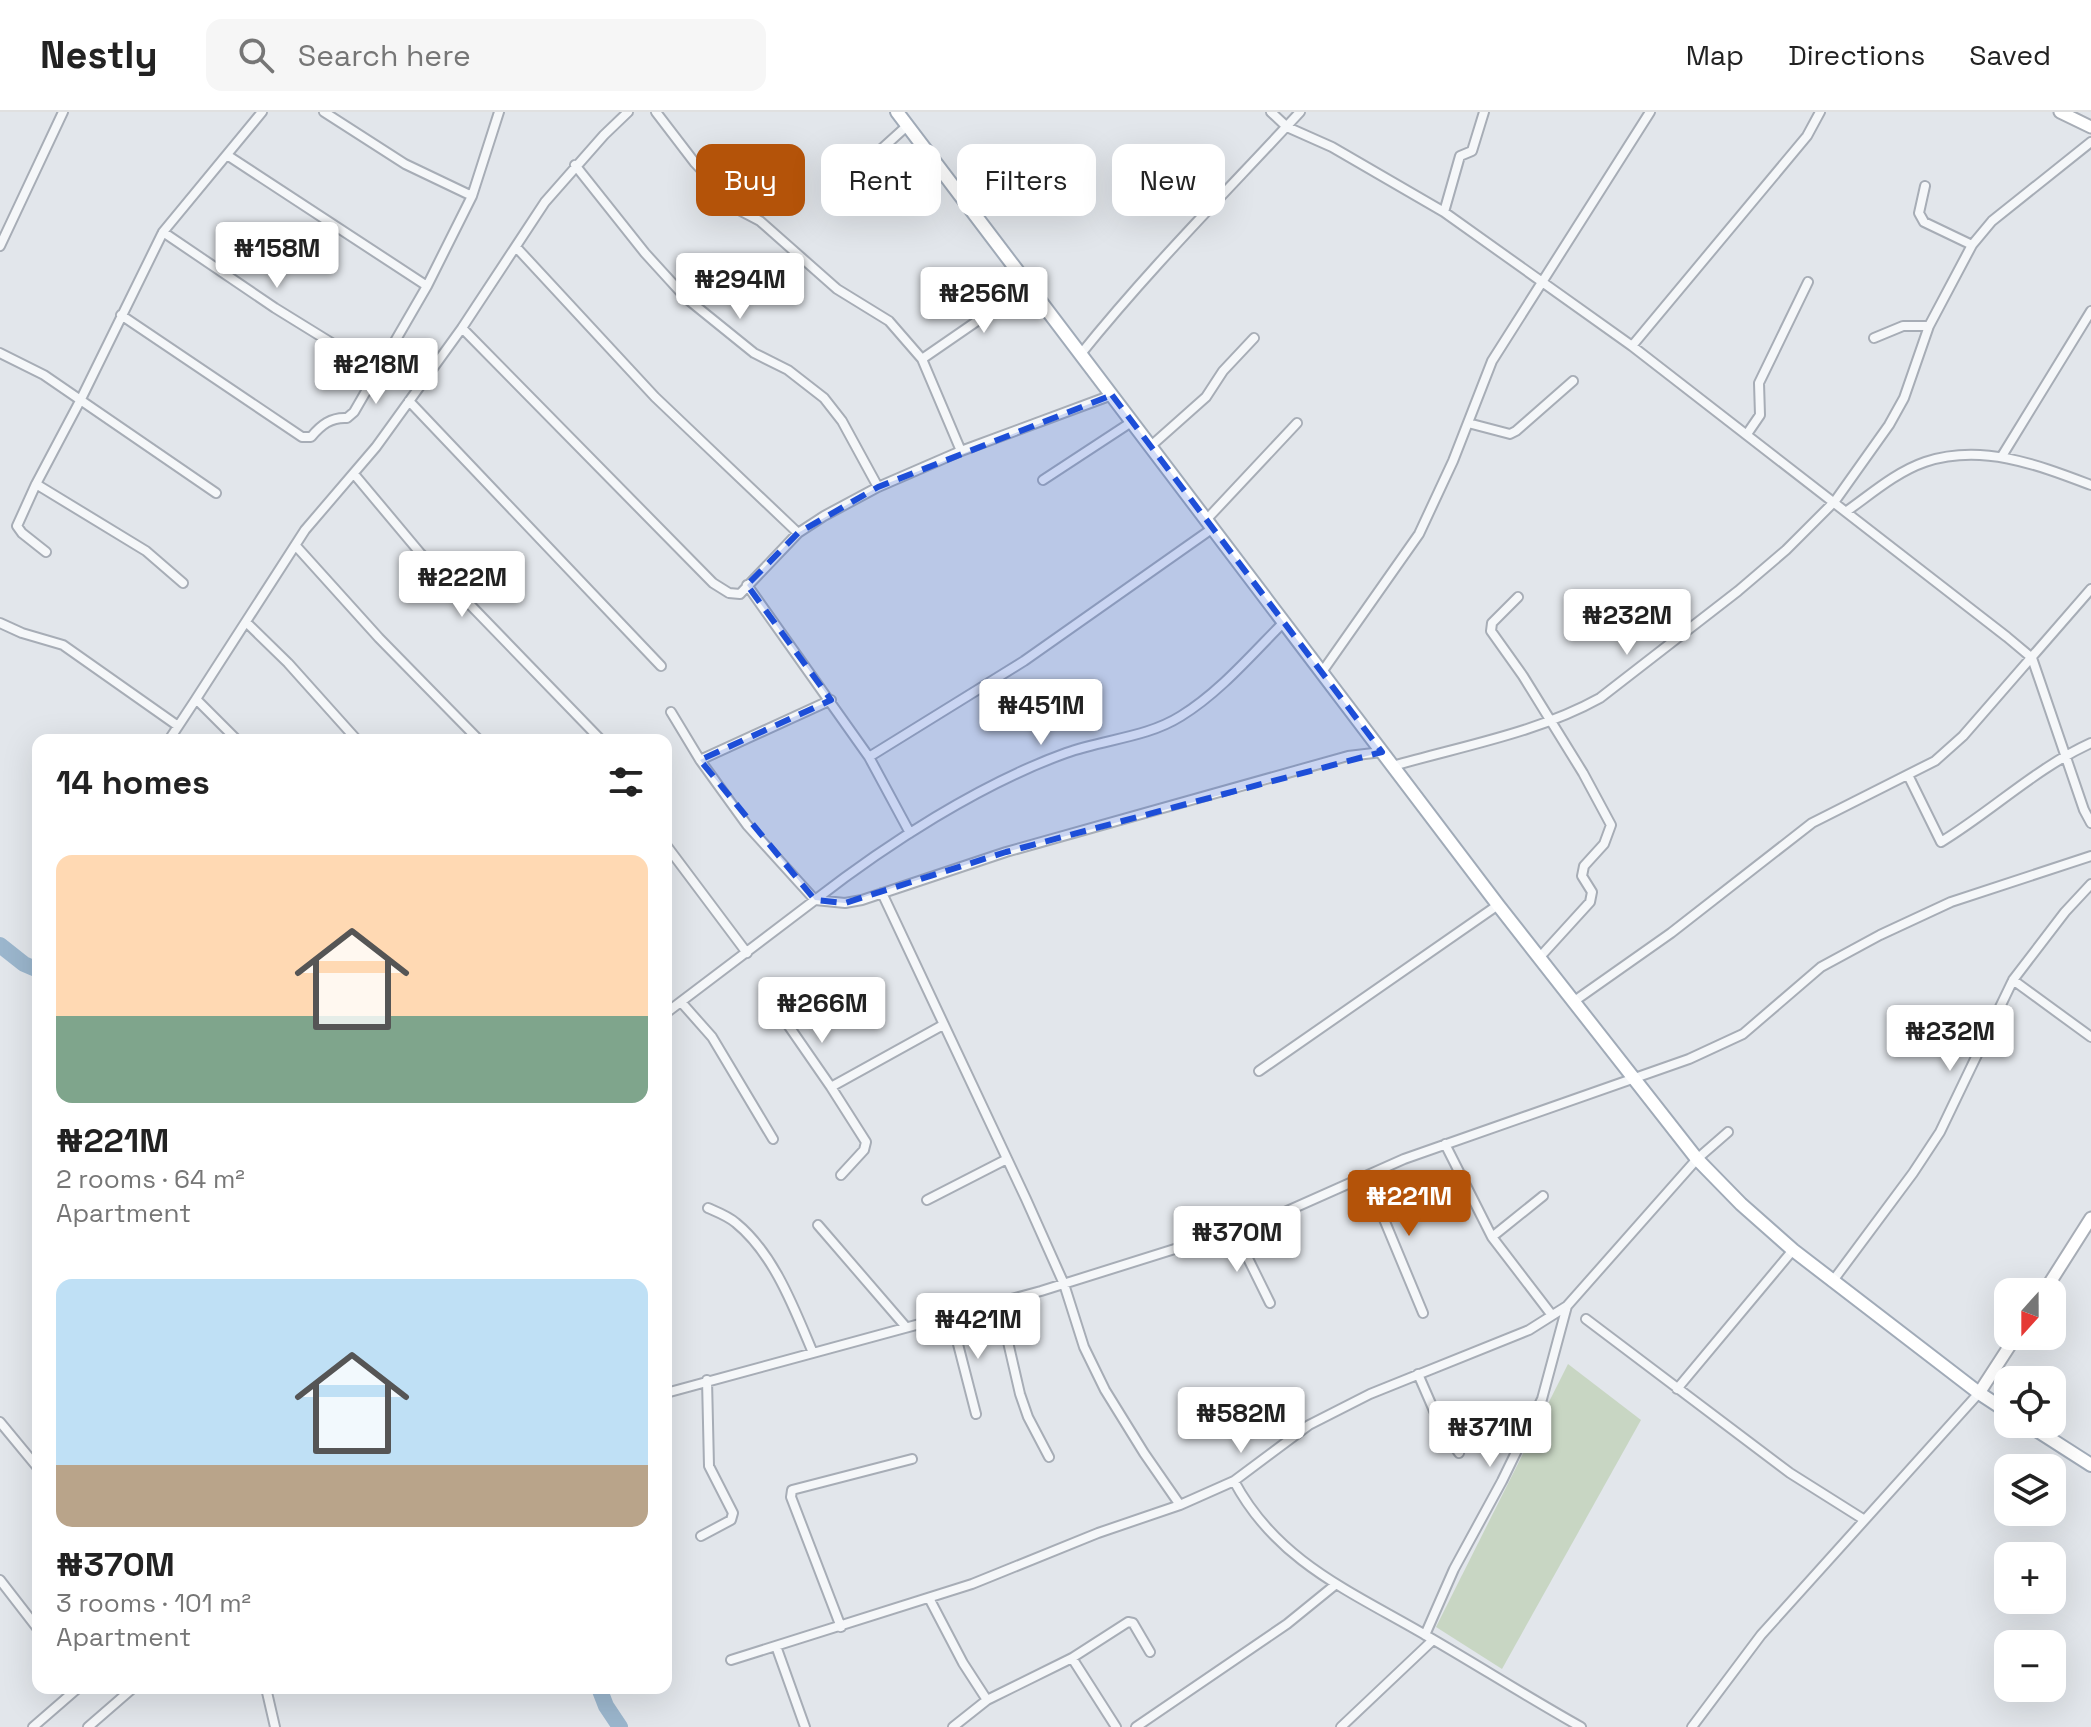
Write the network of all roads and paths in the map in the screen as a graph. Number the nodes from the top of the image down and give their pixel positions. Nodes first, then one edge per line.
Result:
1 (63, 112) edge
2 (262, 112) edge
3 (324, 112) edge
4 (499, 112) edge
5 (628, 112) edge
6 (656, 112) edge
7 (897, 112) edge
8 (1271, 112) edge
9 (1300, 112) edge
10 (1484, 112) edge
11 (1648, 112) edge
12 (1820, 112) edge
13 (2060, 112) edge
14 (908, 125) junction
15 (1287, 127) junction
16 (2091, 127) edge
17 (2091, 142) edge
18 (887, 144) edge
19 (227, 155) junction
20 (575, 165) junction
21 (1925, 186) dead end
22 (472, 196) junction
23 (1444, 212) junction
24 (163, 232) junction
25 (1, 241) edge
26 (1972, 245) junction
27 (516, 247) junction
28 (1540, 281) junction
29 (1808, 282) dead end
30 (427, 286) junction
31 (1028, 286) junction
32 (2091, 311) edge
33 (121, 315) junction
34 (1929, 326) junction
35 (462, 328) junction
36 (1254, 338) dead end
37 (1874, 338) dead end
38 (1632, 346) junction
39 (0, 353) edge
40 (1080, 355) junction
41 (922, 359) junction
42 (377, 371) junction
43 (1573, 381) dead end
44 (1112, 395) junction
45 (81, 399) junction
46 (409, 401) junction
47 (1133, 421) junction
48 (1297, 423) dead end
49 (1468, 423) junction
50 (1747, 434) junction
51 (1152, 445) junction
52 (961, 451) junction
53 (2002, 456) junction
54 (354, 474) junction
55 (1043, 480) dead end
56 (36, 484) junction
57 (2091, 485) edge
58 (878, 487) junction
59 (216, 493) dead end
60 (1835, 501) junction
61 (1847, 511) junction
62 (1210, 524) junction
63 (798, 533) junction
64 (296, 546) junction
65 (46, 552) dead end
66 (183, 583) dead end
67 (747, 585) junction
68 (2091, 589) edge
69 (1518, 597) dead end
70 (246, 622) junction
71 (1284, 622) junction
72 (0, 623) edge
73 (2032, 658) junction
74 (661, 666) dead end
75 (1322, 672) junction
76 (196, 699) junction
77 (831, 700) junction
78 (671, 712) dead end
79 (1550, 723) junction
80 (178, 726) junction
81 (173, 734) edge
82 (231, 734) edge
83 (352, 734) edge
84 (473, 734) edge
85 (595, 734) edge
86 (2091, 743) edge
87 (1382, 752) junction
88 (2065, 755) junction
89 (869, 757) junction
90 (700, 760) junction
91 (1393, 766) junction
92 (1908, 775) junction
93 (2091, 823) edge
94 (910, 833) junction
95 (672, 853) edge
96 (2091, 856) edge
97 (2091, 884) edge
98 (882, 893) junction
99 (815, 900) junction
100 (1498, 905) junction
101 (747, 953) junction
102 (1539, 958) junction
103 (2013, 980) junction
104 (681, 1002) junction
105 (1573, 1002) junction
106 (672, 1009) edge
107 (786, 1022) dead end
108 (943, 1025) junction
109 (2091, 1037) edge
110 (1259, 1071) dead end
111 (1634, 1080) junction
112 (831, 1087) junction
113 (1728, 1132) dead end
114 (773, 1139) dead end
115 (1445, 1144) junction
116 (1007, 1159) junction
117 (1697, 1159) junction
118 (841, 1175) dead end
119 (1366, 1176) junction
120 (1543, 1196) dead end
121 (927, 1200) dead end
122 (708, 1208) dead end
123 (2091, 1218) edge
124 (818, 1225) dead end
125 (1234, 1230) junction
126 (1492, 1237) junction
127 (1793, 1250) junction
128 (2053, 1278) edge
129 (1832, 1282) junction
130 (1064, 1284) junction
131 (999, 1303) junction
132 (1270, 1303) dead end
133 (1567, 1306) junction
134 (1423, 1313) dead end
135 (1551, 1314) junction
136 (951, 1317) junction
137 (1586, 1319) dead end
138 (906, 1327) junction
139 (2007, 1350) edge
140 (813, 1353) junction
141 (1418, 1374) junction
142 (707, 1380) junction
143 (1677, 1389) junction
144 (672, 1391) edge
145 (1979, 1393) junction
146 (1994, 1403) edge
147 (976, 1414) dead end
148 (0, 1422) edge
149 (2049, 1438) edge
150 (1459, 1453) dead end
151 (1049, 1457) dead end
152 (912, 1459) dead end
153 (32, 1461) edge
154 (2091, 1465) edge
155 (1234, 1481) junction
156 (1180, 1505) junction
157 (1863, 1519) junction
158 (701, 1536) dead end
159 (0, 1580) edge
160 (1335, 1585) junction
161 (929, 1598) junction
162 (32, 1621) edge
163 (841, 1627) junction
164 (1429, 1637) junction
165 (776, 1646) junction
166 (1150, 1652) dead end
167 (1072, 1658) junction
168 (731, 1660) dead end
169 (71, 1694) edge
170 (126, 1694) edge
171 (267, 1694) edge
172 (987, 1700) junction
173 (33, 1727) edge
174 (88, 1727) edge
175 (275, 1727) edge
176 (805, 1727) edge
177 (953, 1727) edge
178 (1116, 1727) edge
179 (1136, 1727) edge
180 (1341, 1727) edge
181 (1581, 1727) edge
182 (1692, 1727) edge

1 - 25 street
2 - 19 street
3 - 22 street
4 - 22 street
5 - 20 street
6 - 41 street
7 - 14 main road
8 - 15 street
9 - 15 street
10 - 23 street
11 - 28 street
12 - 38 street
13 - 16 street
14 - 18 street
14 - 31 main road
15 - 23 street
15 - 40 street
17 - 26 street
19 - 24 street
19 - 30 street
20 - 27 street
20 - 58 street
21 - 26 street
22 - 30 street
23 - 28 street
24 - 33 street
24 - 42 street
26 - 34 street
27 - 35 street
27 - 63 street
28 - 38 street
28 - 49 street
29 - 50 street
30 - 42 street
31 - 40 main road
31 - 41 street
32 - 53 street
33 - 42 street
33 - 45 street
34 - 37 street
34 - 60 street
35 - 46 street
35 - 67 street
36 - 51 street
38 - 50 street
39 - 45 street
40 - 44 main road
41 - 52 street
43 - 49 street
44 - 47 main road
44 - 52 street
45 - 56 street
45 - 59 street
46 - 54 street
46 - 74 street
47 - 51 main road
47 - 55 street
48 - 62 street
49 - 75 street
50 - 60 street
51 - 62 main road
52 - 58 street
53 - 57 street
53 - 61 street
54 - 64 street
54 - 85 street
56 - 65 street
56 - 66 street
58 - 63 street
60 - 61 street
60 - 79 street
61 - 73 street
62 - 71 main road
62 - 89 street
63 - 67 street
64 - 70 street
64 - 84 street
67 - 77 street
68 - 73 street
69 - 79 street
70 - 76 street
70 - 83 street
71 - 75 main road
71 - 94 street
72 - 80 street
73 - 88 street
73 - 92 street
75 - 87 main road
76 - 80 street
76 - 82 street
77 - 89 street
77 - 90 street
78 - 90 street
79 - 91 street
79 - 102 street
80 - 81 street
86 - 88 street
87 - 91 main road
87 - 98 street
88 - 92 street
88 - 93 street
89 - 94 street
90 - 99 street
91 - 100 main road
92 - 105 street
94 - 99 street
95 - 101 street
96 - 111 street
97 - 103 street
98 - 99 street
98 - 108 street
99 - 101 street
100 - 102 main road
100 - 110 street
101 - 104 street
102 - 105 main road
103 - 109 street
103 - 129 street
104 - 106 street
104 - 114 street
105 - 111 main road
107 - 112 street
108 - 112 street
108 - 116 street
111 - 115 street
111 - 117 main road
112 - 118 street
113 - 117 street
115 - 119 street
115 - 126 street
116 - 121 street
116 - 130 street
117 - 127 main road
117 - 133 street
119 - 125 street
119 - 134 street
120 - 126 street
122 - 140 street
123 - 128 street
124 - 138 street
125 - 130 street
125 - 132 street
126 - 135 street
127 - 129 main road
127 - 143 street
129 - 145 main road
130 - 131 street
130 - 156 street
131 - 136 street
131 - 151 street
133 - 135 street
133 - 164 street
135 - 141 street
136 - 138 street
136 - 147 street
137 - 143 street
138 - 140 street
139 - 145 street
140 - 142 street
141 - 150 street
141 - 155 street
142 - 144 street
142 - 158 street
143 - 157 street
145 - 146 main road
145 - 157 street
148 - 153 street
149 - 154 main road
152 - 163 street
155 - 156 street
155 - 160 street
156 - 161 street
157 - 182 street
159 - 162 street
160 - 164 street
160 - 179 street
161 - 163 street
161 - 172 street
163 - 165 street
164 - 180 street
164 - 181 street
165 - 168 street
165 - 176 street
166 - 167 street
167 - 172 street
167 - 178 street
169 - 173 street
170 - 174 street
171 - 175 street
172 - 177 street

